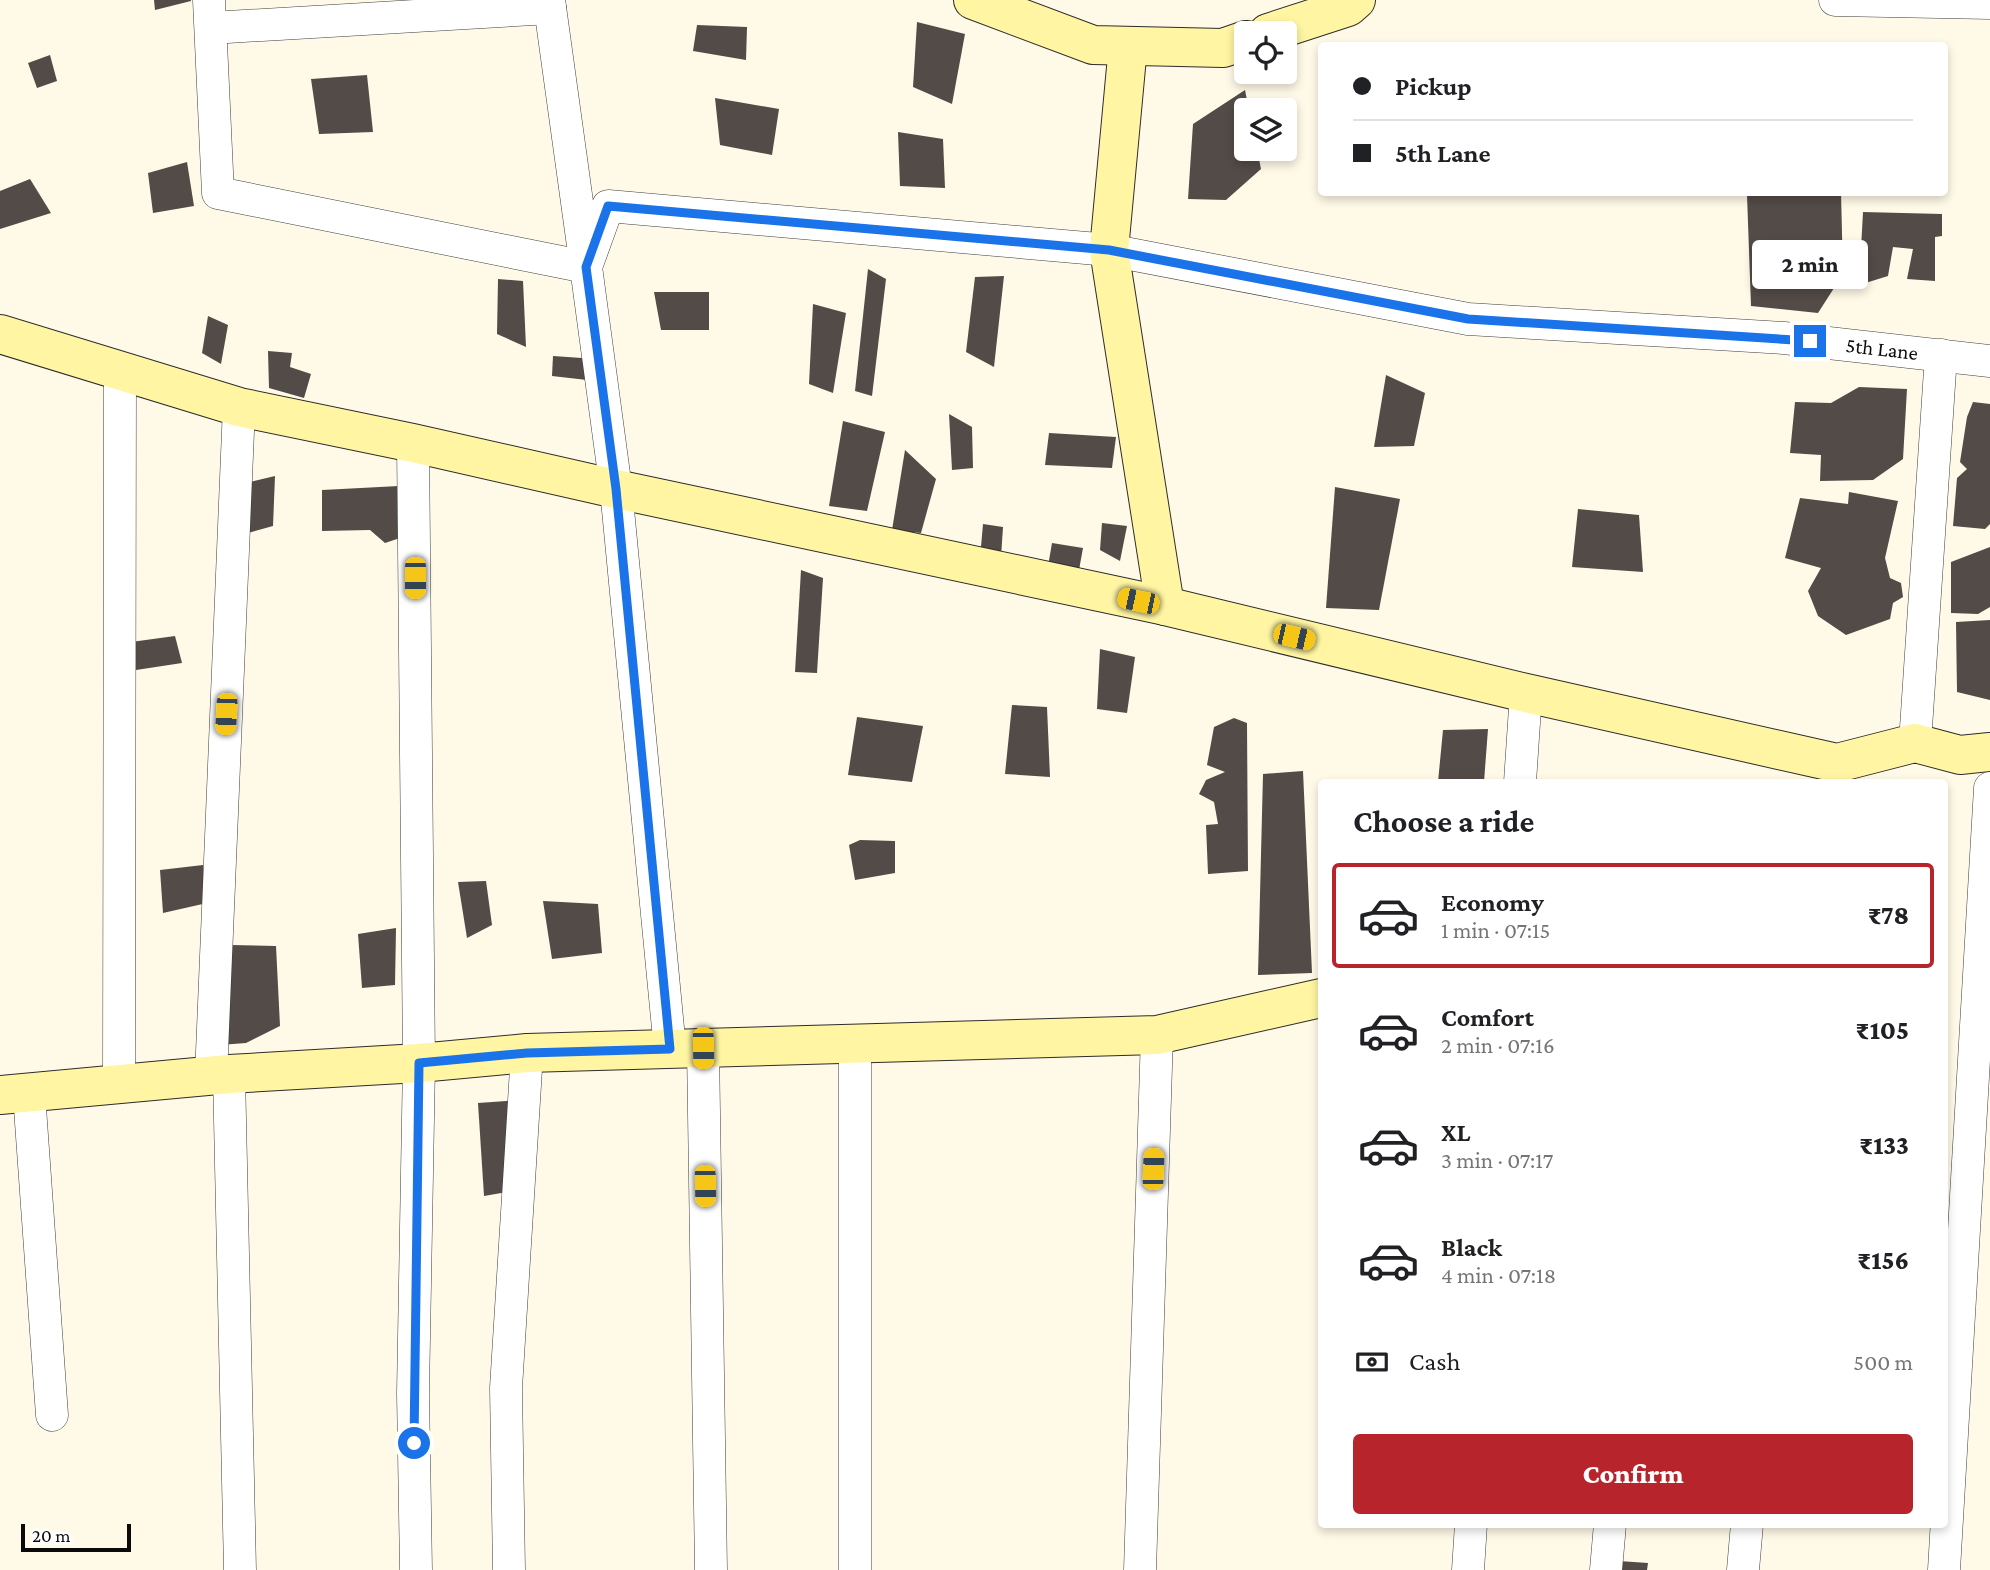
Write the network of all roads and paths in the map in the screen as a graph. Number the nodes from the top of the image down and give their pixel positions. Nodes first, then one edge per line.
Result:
1 (973, 0) edge
2 (1356, 0) edge
3 (1835, 0) edge
4 (1990, 3) edge
5 (549, 4) edge
6 (210, 14) edge
7 (1297, 24) edge
8 (1234, 44) edge
9 (1129, 46) junction
10 (1109, 250) junction
11 (586, 267) junction
12 (0, 334) edge
13 (1941, 355) junction
14 (1990, 361) edge
15 (120, 369) junction
16 (239, 407) junction
17 (414, 443) junction
18 (616, 489) junction
19 (1164, 607) junction
20 (1526, 693) junction
21 (1915, 743) junction
22 (1980, 757) edge
23 (1836, 773) edge
24 (1520, 779) edge
25 (1990, 788) edge
26 (1318, 999) edge
27 (1157, 1035) junction
28 (855, 1044) junction
29 (687, 1049) junction
30 (527, 1053) junction
31 (419, 1063) junction
32 (220, 1075) junction
33 (119, 1085) junction
34 (15, 1095) edge
35 (52, 1415) dead end
36 (1948, 1502) edge
37 (1471, 1528) edge
38 (1610, 1528) edge
39 (1747, 1528) edge
40 (1946, 1528) edge
41 (240, 1570) edge
42 (416, 1570) edge
43 (509, 1570) edge
44 (711, 1570) edge
45 (855, 1570) edge
46 (1140, 1570) edge
47 (1468, 1570) edge
48 (1606, 1570) edge
49 (1743, 1570) edge
50 (1944, 1570) edge

1 - 9 street
2 - 7 street
3 - 4 street
5 - 6 street
5 - 11 street
6 - 11 street
8 - 9 street
9 - 10 street
10 - 11 street, 5th Lane
10 - 13 street, 5th Lane
10 - 19 street
11 - 18 street
12 - 15 street
13 - 14 street, 5th Lane
13 - 21 street
15 - 16 street
15 - 33 street
16 - 17 street
16 - 32 street
17 - 18 street
17 - 31 street
18 - 19 street
18 - 29 street
19 - 20 street
20 - 23 street
20 - 24 street
21 - 22 street
21 - 23 street
25 - 36 street
26 - 27 street
27 - 28 street
27 - 46 street
28 - 29 street
28 - 45 street
29 - 30 street
29 - 44 street
30 - 31 street
30 - 43 street
31 - 32 street
31 - 42 street
32 - 33 street
32 - 41 street
33 - 34 street
34 - 35 street
37 - 47 street
38 - 48 street
39 - 49 street
40 - 50 street

